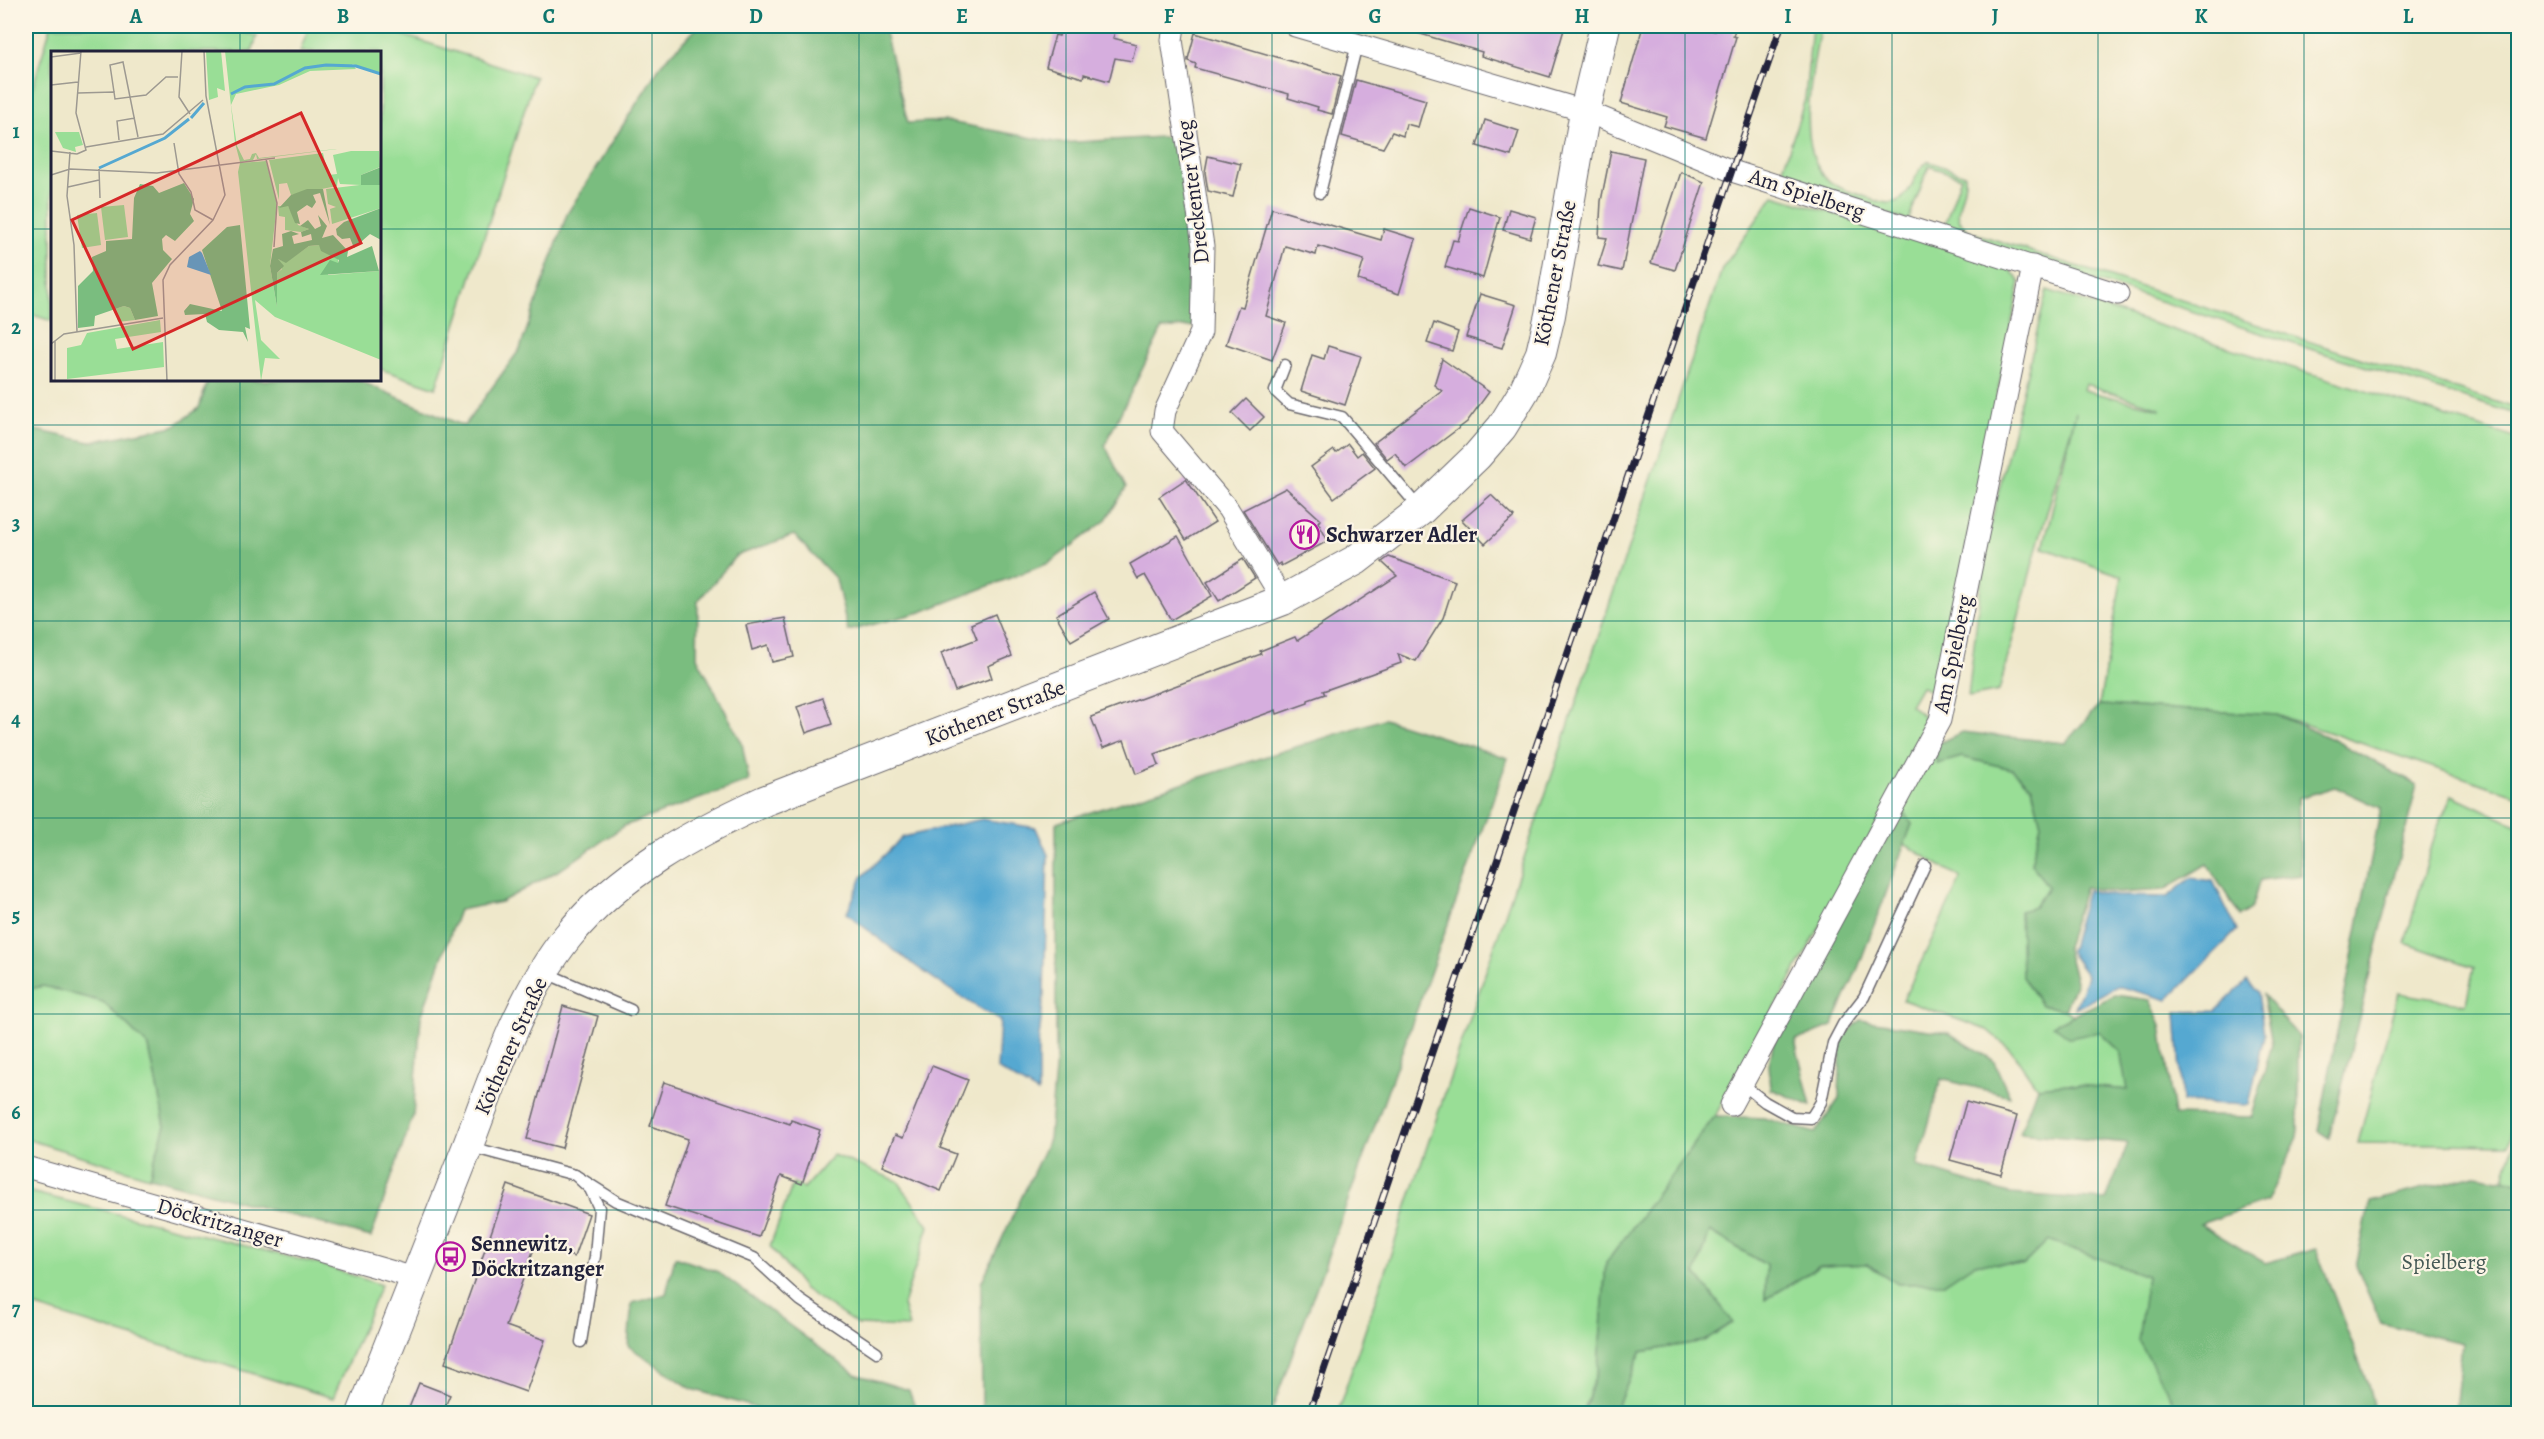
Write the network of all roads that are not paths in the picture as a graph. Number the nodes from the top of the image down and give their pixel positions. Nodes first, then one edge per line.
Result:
1 (1174, 26) edge
2 (1295, 26) edge
3 (1605, 26) edge
4 (1357, 44) junction
5 (1585, 111) junction
6 (1320, 193) dead end
7 (2033, 266) junction
8 (2118, 294) dead end
9 (1285, 365) dead end
10 (1421, 510) junction
11 (1284, 600) junction
12 (1925, 866) dead end
13 (544, 973) junction
14 (631, 1010) dead end
15 (1742, 1084) junction
16 (1731, 1105) dead end
17 (467, 1147) junction
18 (26, 1167) edge
19 (575, 1175) junction
20 (415, 1278) junction
21 (581, 1342) dead end
22 (877, 1352) dead end
23 (362, 1413) edge

1 - 11 street, Dreckenter Weg
2 - 4 street, Am Spielberg
3 - 5 main road, Köthener Straße
4 - 5 street, Am Spielberg
4 - 6 lane
5 - 7 street, Am Spielberg
5 - 10 main road, Köthener Straße
7 - 8 street, Am Spielberg
7 - 15 street, Am Spielberg
9 - 10 lane
10 - 11 main road, Köthener Straße
11 - 13 main road, Köthener Straße
12 - 15 lane
13 - 14 lane
13 - 17 main road, Köthener Straße
15 - 16 street, Am Spielberg
17 - 19 lane
17 - 20 main road, Köthener Straße
18 - 20 street, Döckritzanger
19 - 21 lane
19 - 22 lane
20 - 23 main road, Köthener Straße

